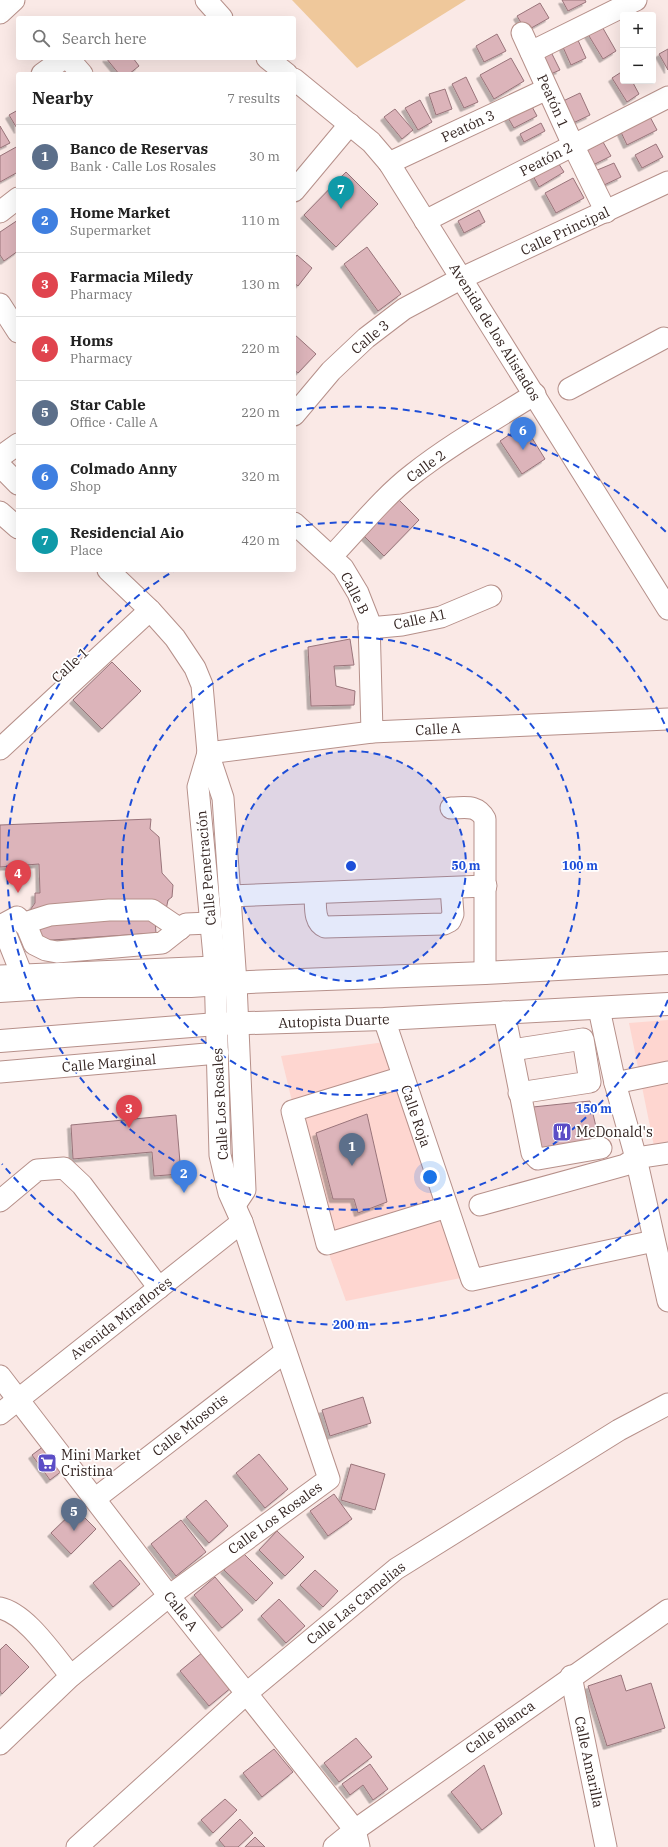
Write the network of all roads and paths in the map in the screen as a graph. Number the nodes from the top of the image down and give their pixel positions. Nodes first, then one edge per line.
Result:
1 (14, 0) edge
2 (206, 0) edge
3 (636, 0) edge
4 (0, 13) edge
5 (220, 16) edge
6 (522, 33) dead end
7 (531, 52) junction
8 (61, 60) edge
9 (70, 60) edge
10 (270, 60) edge
11 (45, 72) edge
12 (80, 72) edge
13 (284, 72) edge
14 (296, 81) edge
15 (547, 88) junction
16 (668, 96) edge
17 (350, 124) junction
18 (573, 145) junction
19 (389, 163) junction
20 (668, 182) edge
21 (296, 189) edge
22 (16, 200) edge
23 (0, 212) edge
24 (606, 212) junction
25 (425, 221) junction
26 (462, 278) junction
27 (0, 304) edge
28 (16, 329) edge
29 (667, 340) edge
30 (569, 389) dead end
31 (535, 394) junction
32 (296, 413) edge
33 (16, 445) edge
34 (0, 457) edge
35 (0, 466) edge
36 (16, 482) edge
37 (0, 512) edge
38 (296, 525) edge
39 (16, 526) edge
40 (332, 556) junction
41 (110, 572) edge
42 (491, 596) dead end
43 (145, 605) junction
44 (668, 609) edge
45 (369, 628) junction
46 (668, 718) edge
47 (372, 732) junction
48 (2, 739) edge
49 (208, 753) junction
50 (451, 808) dead end
51 (486, 886) junction
52 (451, 888) junction
53 (315, 894) junction
54 (230, 896) junction
55 (210, 922) junction
56 (25, 923) junction
57 (1, 925) edge
58 (180, 929) junction
59 (668, 963) edge
60 (484, 973) junction
61 (22, 975) junction
62 (0, 976) edge
63 (222, 978) junction
64 (0, 991) edge
65 (668, 1004) edge
66 (599, 1009) junction
67 (504, 1012) junction
68 (384, 1019) junction
69 (227, 1024) junction
70 (0, 1041) edge
71 (512, 1050) junction
72 (218, 1053) junction
73 (0, 1072) edge
74 (668, 1072) edge
75 (403, 1077) junction
76 (615, 1083) junction
77 (519, 1093) junction
78 (601, 1148) dead end
79 (668, 1154) edge
80 (636, 1158) junction
81 (0, 1201) edge
82 (480, 1205) dead end
83 (447, 1207) junction
84 (239, 1214) junction
85 (654, 1241) junction
86 (159, 1288) junction
87 (668, 1301) edge
88 (285, 1352) junction
89 (0, 1376) edge
90 (19, 1399) junction
91 (668, 1404) edge
92 (0, 1414) edge
93 (96, 1498) junction
94 (169, 1596) junction
95 (0, 1608) edge
96 (668, 1610) edge
97 (71, 1676) junction
98 (571, 1676) junction
99 (247, 1693) junction
100 (0, 1744) edge
101 (357, 1839) edge
102 (77, 1847) edge
103 (334, 1847) edge
104 (606, 1847) edge

1 - 4 street
2 - 5 street
3 - 7 street
6 - 7 street, Peatón 1
7 - 15 street, Peatón 1
8 - 11 street
9 - 12 street
10 - 13 street
14 - 17 street, Avenida de los Alistados
15 - 18 street, Peatón 1
15 - 19 street, Peatón 3
16 - 18 street, Peatón 2
17 - 19 street, Avenida de los Alistados
17 - 21 street
18 - 24 street, Peatón 1
18 - 25 street, Peatón 2
19 - 25 street, Avenida de los Alistados
20 - 24 street, Calle Principal
22 - 23 street
24 - 26 street, Calle Principal
25 - 26 street, Avenida de los Alistados
26 - 31 street, Avenida de los Alistados
26 - 32 street, Calle 3
27 - 28 street
29 - 30 street
31 - 40 street, Calle 2
31 - 44 street, Avenida de los Alistados
33 - 34 street
35 - 36 street
37 - 39 street
38 - 40 street, Calle B
40 - 45 street, Calle B
41 - 43 street, Calle Penetración
42 - 45 street, Calle A1
43 - 48 street, Calle 1
43 - 49 street, Calle Penetración
45 - 47 street, Calle B
46 - 47 street, Calle A
47 - 49 street, Calle A
49 - 54 street, Calle Penetración
49 - 55 street, Calle Penetración
50 - 51 street
51 - 52 street
51 - 60 street
52 - 53 street
52 - 53 street
53 - 54 street
54 - 63 street, Calle Penetración
55 - 58 street
55 - 63 street, Calle Penetración
56 - 57 street
56 - 58 street
56 - 58 street
57 - 61 street
59 - 60 highway
60 - 63 highway
61 - 62 street
61 - 63 street
63 - 64 highway
63 - 69 street
65 - 66 highway, Autopista Duarte
66 - 67 highway, Autopista Duarte
66 - 76 street
67 - 68 highway, Autopista Duarte
67 - 71 street
68 - 69 highway, Autopista Duarte
68 - 75 street, Calle Roja
69 - 70 highway, Autopista Duarte
69 - 72 street, Calle Los Rosales
69 - 84 street, Calle Los Rosales
71 - 77 street
71 - 77 street
72 - 73 street, Calle Marginal
72 - 84 street, Calle Los Rosales
74 - 76 street
75 - 83 street, Calle Roja
75 - 83 street
76 - 80 street
77 - 78 street
79 - 80 street
80 - 82 street
80 - 85 street
81 - 86 street
83 - 85 street, Calle Roja
84 - 86 street, Avenida Miraflores
84 - 88 street, Calle Los Rosales
85 - 87 street
86 - 90 street, Avenida Miraflores
88 - 93 street, Calle Miosotis
88 - 94 street, Calle Los Rosales
89 - 90 street, Calle A
90 - 92 street, Avenida Miraflores
90 - 93 street, Calle A
91 - 99 street, Calle Las Camelias
93 - 94 street, Calle A
94 - 97 street, Calle Los Rosales
94 - 99 street, Calle A
95 - 97 street
96 - 98 street, Calle Blanca
97 - 100 street, Calle Los Rosales
98 - 101 street, Calle Blanca
98 - 104 street, Calle Amarilla
99 - 101 street, Calle A
99 - 102 street, Calle Las Camelias
101 - 103 street, Calle Blanca

